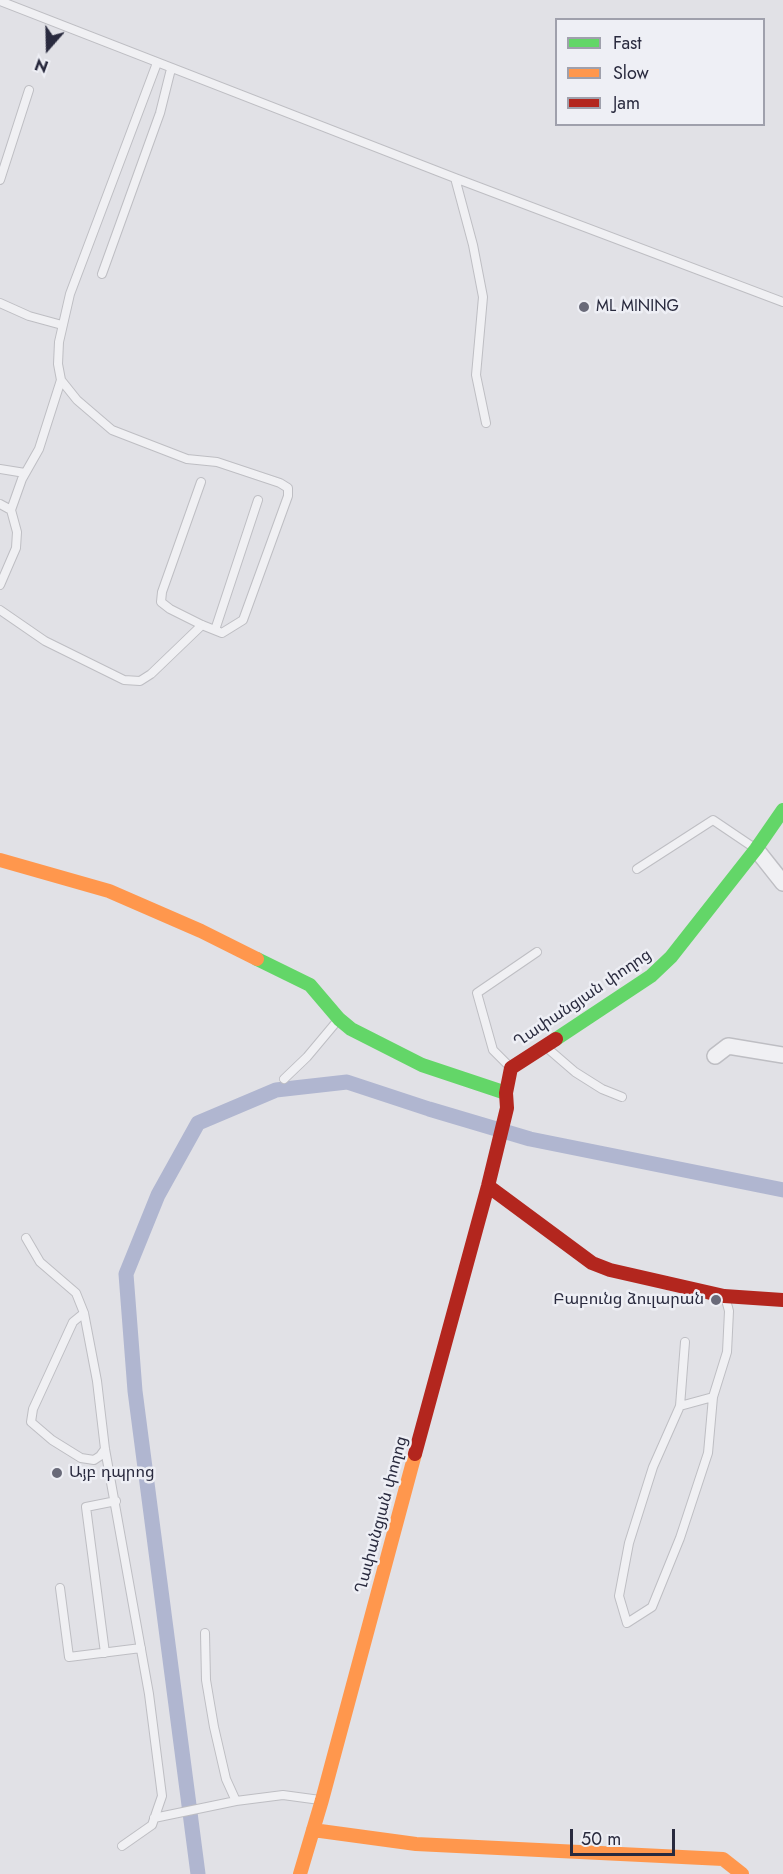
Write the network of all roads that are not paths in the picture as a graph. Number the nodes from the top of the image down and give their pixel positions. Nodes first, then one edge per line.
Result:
1 (0, 1) edge
2 (157, 63) junction
3 (171, 69) junction
4 (29, 90) dead end
5 (455, 178) junction
6 (0, 180) edge
7 (102, 274) dead end
8 (783, 302) edge
9 (0, 303) edge
10 (62, 325) junction
11 (61, 380) junction
12 (486, 423) dead end
13 (0, 469) edge
14 (26, 473) junction
15 (201, 482) dead end
16 (258, 500) dead end
17 (0, 504) edge
18 (11, 510) junction
19 (0, 585) edge
20 (0, 610) edge
21 (202, 625) junction
22 (215, 630) junction
23 (783, 810) edge
24 (756, 849) junction
25 (0, 860) edge
26 (637, 869) dead end
27 (783, 883) edge
28 (537, 952) dead end
29 (339, 1019) junction
30 (545, 1046) junction
31 (783, 1055) edge
32 (715, 1056) dead end
33 (511, 1068) junction
34 (284, 1079) dead end
35 (506, 1093) junction
36 (622, 1097) dead end
37 (488, 1186) junction
38 (26, 1238) dead end
39 (724, 1296) junction
40 (783, 1300) edge
41 (84, 1313) junction
42 (685, 1342) dead end
43 (713, 1397) junction
44 (680, 1406) junction
45 (105, 1449) junction
46 (116, 1501) junction
47 (60, 1588) dead end
48 (205, 1633) dead end
49 (141, 1648) junction
50 (105, 1653) junction
51 (322, 1800) junction
52 (236, 1802) junction
53 (154, 1818) junction
54 (314, 1830) junction
55 (122, 1846) dead end
56 (300, 1874) edge
57 (742, 1874) edge

1 - 2 lane
2 - 3 lane
2 - 10 lane
3 - 5 lane
3 - 7 lane
4 - 6 lane
5 - 8 lane
5 - 12 lane
9 - 10 lane
10 - 11 lane
11 - 14 lane
11 - 22 lane
13 - 14 lane
14 - 18 lane
15 - 21 lane
16 - 22 lane
17 - 18 lane
18 - 19 lane
20 - 21 lane
21 - 22 lane
23 - 24 street, Ղափանցյան փողոց
24 - 26 lane
24 - 27 street
24 - 30 street, Ղափանցյան փողոց
25 - 29 street
28 - 33 lane
29 - 34 lane
29 - 35 street
30 - 33 street, Ղափանցյան փողոց
30 - 36 lane
31 - 32 street
33 - 35 street, Ղափանցյան փողոց
35 - 37 street, Ղափանցյան փողոց
37 - 39 street
37 - 51 street, Ղափանցյան փողոց
38 - 41 lane
39 - 40 street
39 - 43 lane
41 - 45 lane
41 - 45 lane
42 - 44 lane
43 - 44 lane
43 - 44 lane
45 - 46 lane
46 - 49 lane
46 - 50 lane
47 - 50 lane
48 - 52 lane
49 - 50 lane
49 - 53 lane
51 - 52 lane
51 - 54 street, Ղափանցյան փողոց
52 - 53 lane
53 - 55 lane
54 - 56 street, Ղափանցյան փողոց
54 - 57 street

